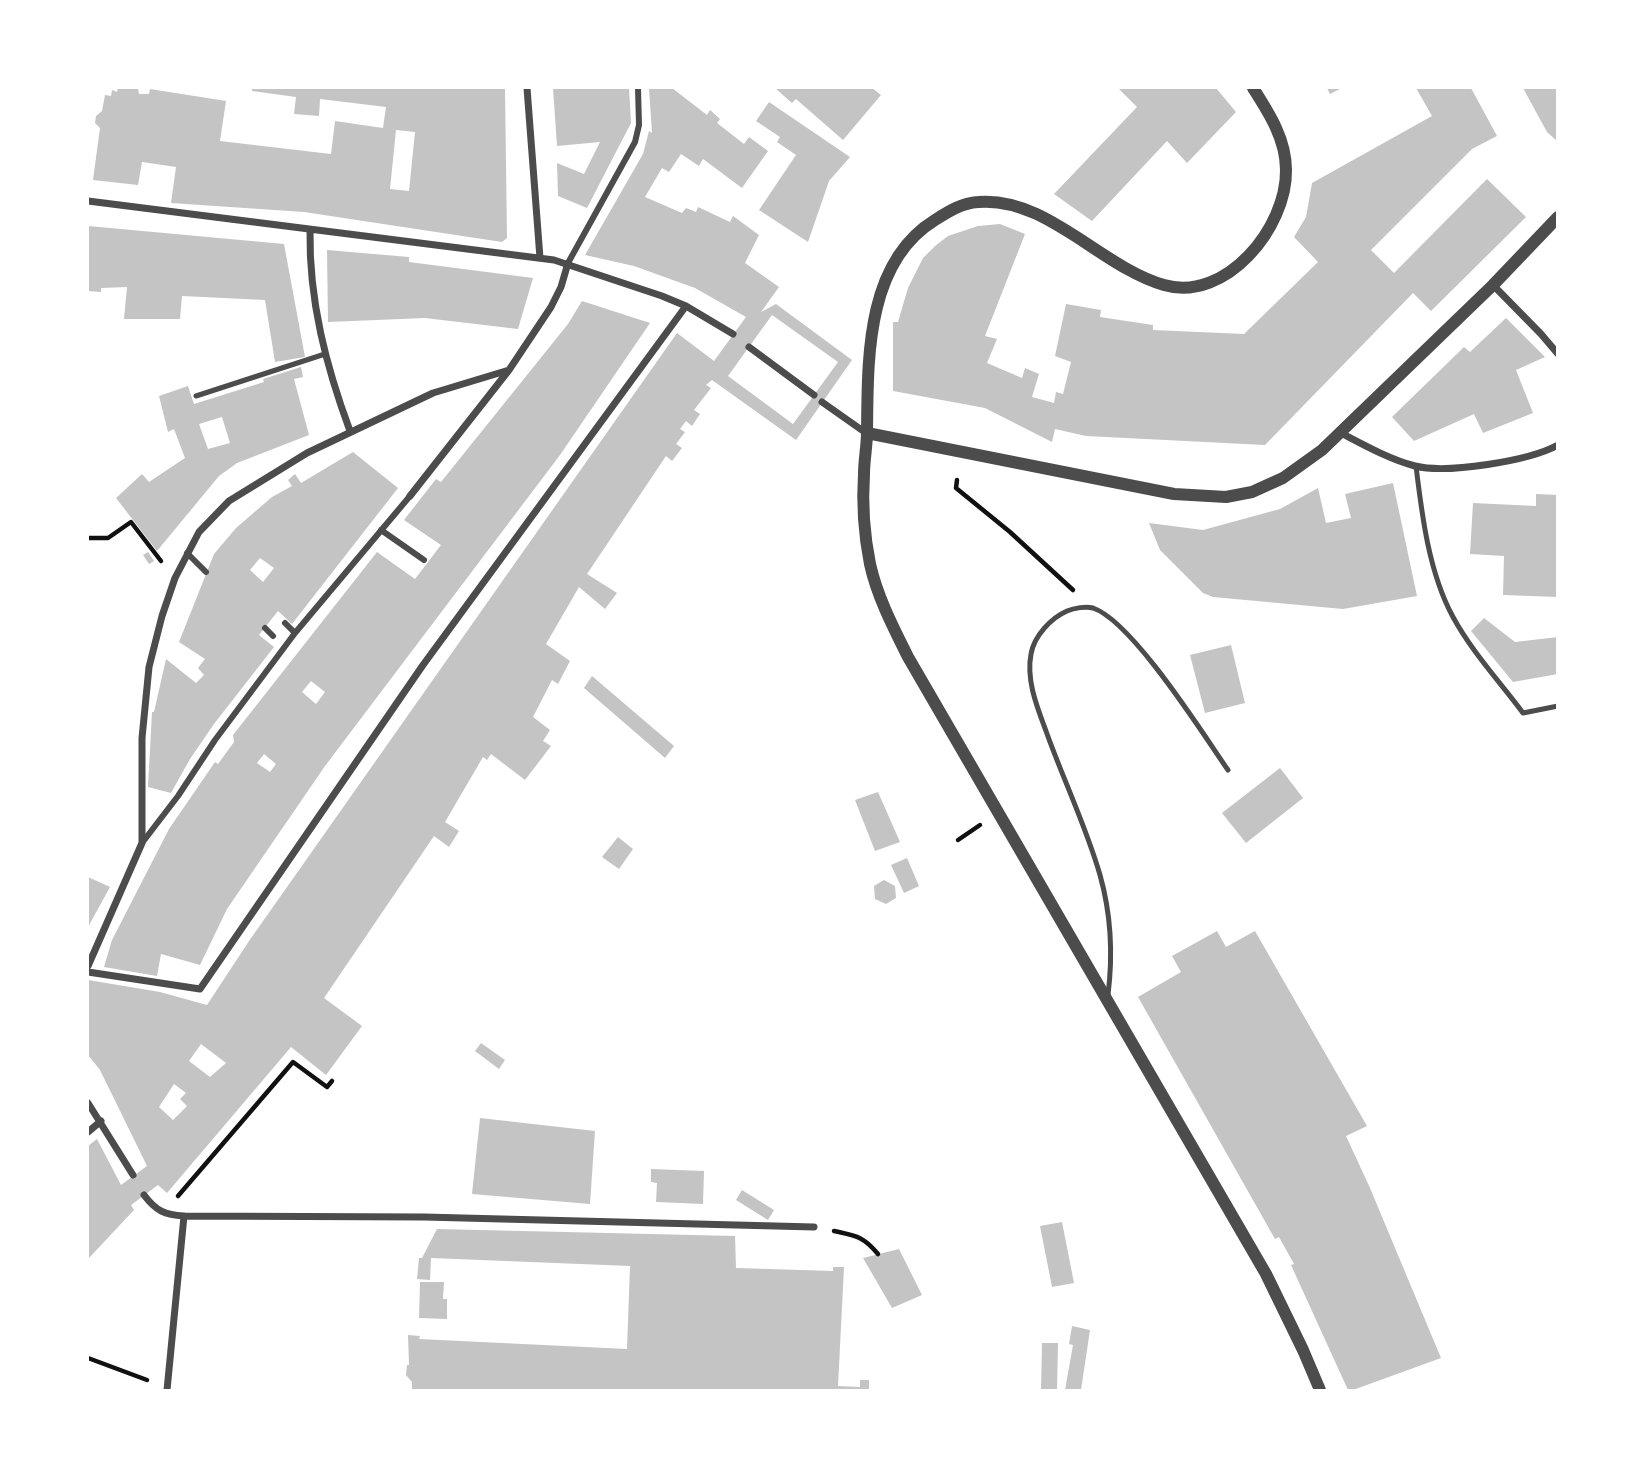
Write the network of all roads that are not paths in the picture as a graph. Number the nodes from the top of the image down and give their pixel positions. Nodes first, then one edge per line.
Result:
1 (527, 88) edge
2 (638, 88) edge
3 (1254, 88) edge
4 (88, 201) edge
5 (1558, 217) edge
6 (310, 231) junction
7 (540, 258) junction
8 (568, 264) junction
9 (1493, 285) junction
10 (686, 306) junction
11 (733, 334) dead end
12 (750, 347) dead end
13 (325, 354) junction
14 (1558, 354) edge
15 (509, 370) junction
16 (814, 395) dead end
17 (196, 396) dead end
18 (822, 402) dead end
19 (350, 431) junction
20 (867, 433) junction
21 (1341, 433) junction
22 (1558, 445) edge
23 (1416, 467) junction
24 (411, 496) joint
25 (381, 530) junction
26 (187, 553) junction
27 (424, 560) dead end
28 (206, 572) dead end
29 (285, 623) dead end
30 (265, 628) dead end
31 (295, 633) junction
32 (273, 636) dead end
33 (1558, 706) edge
34 (1228, 770) dead end
35 (142, 843) junction
36 (88, 966) edge
37 (88, 972) edge
38 (1108, 998) junction
39 (88, 1103) edge
40 (101, 1121) junction
41 (88, 1132) edge
42 (133, 1175) dead end
43 (144, 1195) dead end
44 (184, 1216) junction
45 (814, 1227) road end
46 (167, 1389) edge
47 (1320, 1391) edge

1 - 7 street
2 - 8 street
3 - 20 street
4 - 6 street
5 - 9 street
6 - 7 street
6 - 13 street
7 - 8 street
8 - 10 street
8 - 15 street
9 - 14 street
9 - 21 street
10 - 11 street
10 - 37 street
12 - 16 street
13 - 17 lane
13 - 19 street
15 - 19 street
15 - 24 street
18 - 20 street
19 - 26 street
20 - 21 street
20 - 38 street
21 - 23 street
22 - 23 street
23 - 33 lane
24 - 25 street
25 - 27 street
25 - 31 street
26 - 28 street
26 - 35 street
29 - 31 street
30 - 32 street
31 - 35 street
34 - 38 lane
35 - 36 street
38 - 47 street
39 - 40 street
40 - 41 street
40 - 42 street
43 - 44 street
44 - 45 street
44 - 46 street

